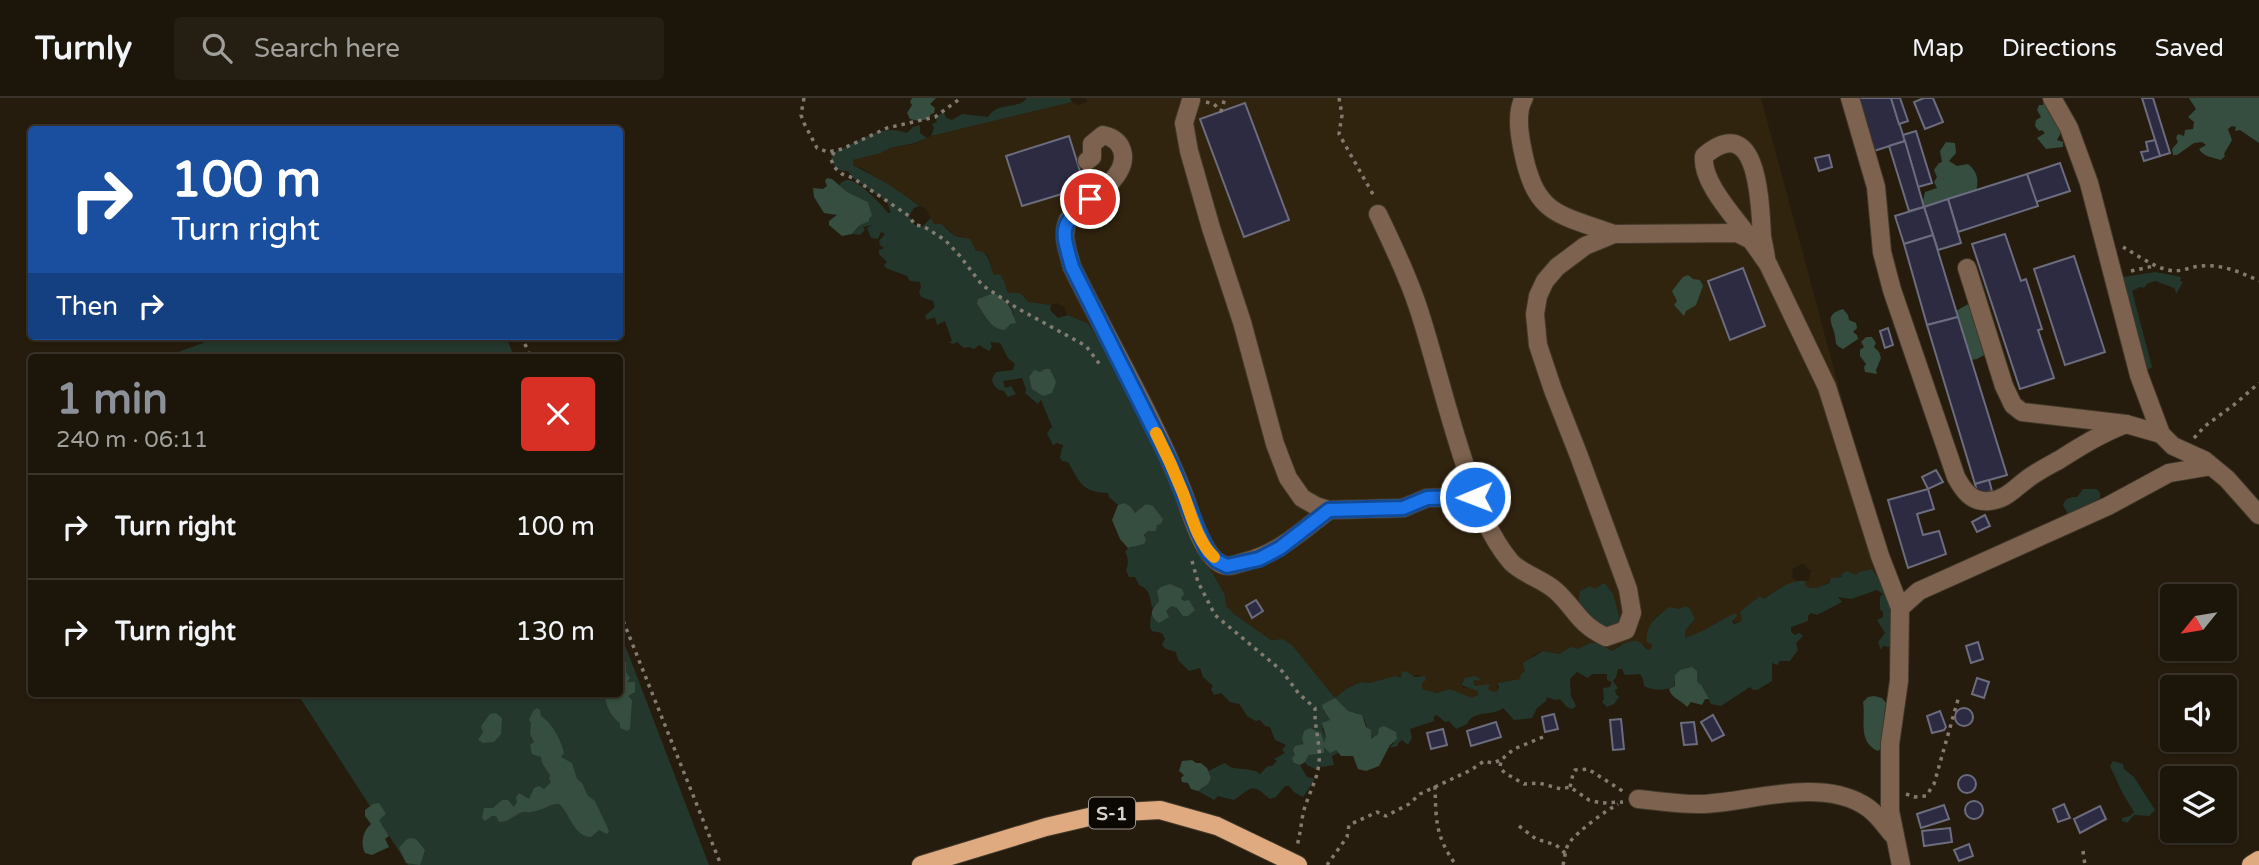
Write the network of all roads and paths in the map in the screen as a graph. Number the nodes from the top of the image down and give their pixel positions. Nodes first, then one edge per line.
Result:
1 (804, 98) edge
2 (961, 98) edge
3 (1225, 98) edge
4 (1339, 98) edge
5 (1524, 98) edge
6 (1850, 98) edge
7 (2052, 98) edge
8 (1191, 100) dead end
9 (1221, 111) dead end
10 (834, 152) junction
11 (1087, 162) dead end
12 (1378, 214) joint
13 (1614, 234) junction
14 (2116, 239) dead end
15 (1751, 240) junction
16 (1768, 264) junction
17 (2156, 265) junction
18 (1967, 268) dead end
19 (2114, 280) junction
20 (2259, 281) edge
21 (1106, 373) dead end
22 (2259, 383) edge
23 (2126, 424) junction
24 (2161, 434) junction
25 (2185, 453) junction
26 (2211, 466) junction
27 (1475, 497) junction
28 (1301, 498) junction
29 (1329, 510) junction
30 (2259, 515) edge
31 (1300, 532) junction
32 (1191, 556) dead end
33 (1900, 608) junction
34 (623, 620) edge
35 (1959, 696) dead end
36 (1543, 737) dead end
37 (1501, 760) junction
38 (1435, 786) junction
39 (1570, 787) junction
40 (1890, 788) junction
41 (1638, 799) junction
42 (1620, 803) junction
43 (1863, 804) junction
44 (1519, 826) dead end
45 (1895, 838) junction
46 (2082, 851) dead end
47 (1566, 854) junction
48 (2259, 860) edge
49 (1295, 863) edge
50 (721, 865) edge
51 (921, 865) edge
52 (1327, 865) edge
53 (1456, 865) edge
54 (1563, 865) edge
55 (1901, 865) edge
56 (2085, 865) edge
57 (2251, 865) edge

1 - 10 path
2 - 10 path
3 - 9 path
4 - 12 path
5 - 13 street
6 - 23 street
7 - 19 street
8 - 28 street
10 - 21 path
11 - 31 street
12 - 27 street
13 - 15 street
13 - 27 street
14 - 17 path
15 - 16 street
15 - 16 street
16 - 33 street
17 - 19 path
17 - 20 path
18 - 23 street
19 - 24 street
22 - 25 path
23 - 24 street
24 - 25 street
25 - 26 street
26 - 30 street
26 - 33 street
27 - 29 street
28 - 29 street
28 - 31 street
29 - 31 street
32 - 49 path
33 - 40 street
34 - 50 path
35 - 40 path
36 - 37 path
37 - 38 path
37 - 39 path
38 - 52 path
38 - 53 path
39 - 41 path
39 - 42 path
40 - 43 street
40 - 45 street
41 - 42 path
41 - 43 street
42 - 47 path
43 - 45 street
44 - 47 path
45 - 55 street
46 - 56 path
47 - 54 path
48 - 57 main road
49 - 51 main road, S-1

